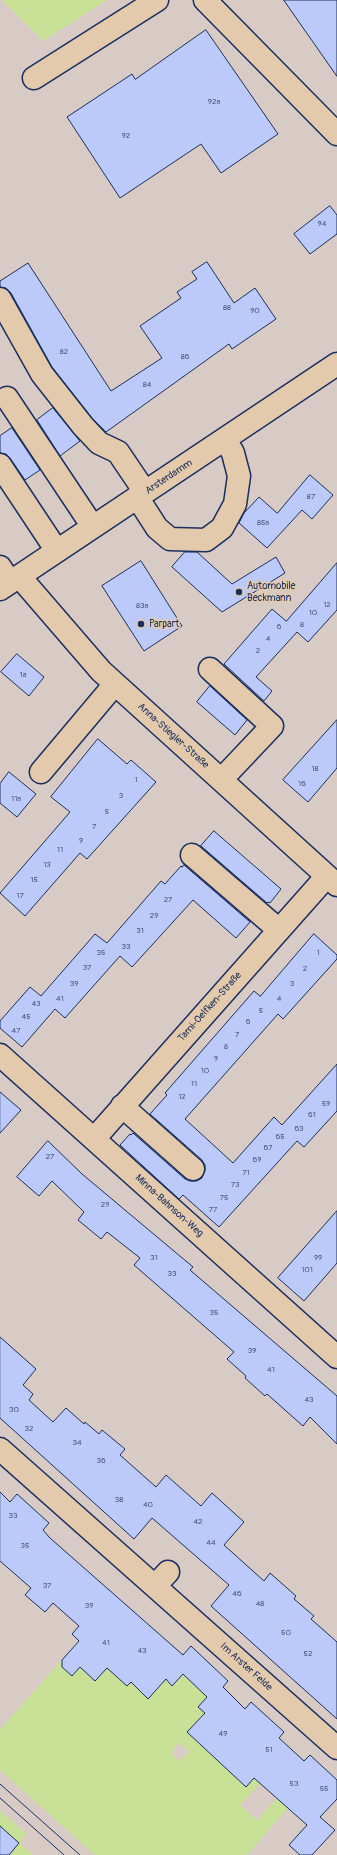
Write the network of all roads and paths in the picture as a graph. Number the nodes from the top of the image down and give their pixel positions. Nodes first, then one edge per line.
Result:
1 (157, 0) edge
2 (206, 0) edge
3 (34, 78) dead end
4 (337, 134) edge
5 (0, 299) edge
6 (337, 364) edge
7 (7, 398) dead end
8 (225, 439) junction
9 (0, 465) edge
10 (141, 495) junction
11 (93, 527) junction
12 (57, 551) junction
13 (7, 578) edge
14 (210, 669) dead end
15 (115, 684) junction
16 (41, 772) dead end
17 (221, 780) junction
18 (192, 855) dead end
19 (332, 881) edge
20 (279, 930) junction
21 (0, 1055) edge
22 (122, 1106) junction
23 (94, 1139) junction
24 (193, 1169) dead end
25 (337, 1357) edge
26 (0, 1449) edge
27 (337, 1748) edge

1 - 3 street
2 - 4 street
5 - 10 street
6 - 8 street, Arsterdamm
7 - 11 street
8 - 10 street, Arsterdamm
8 - 10 street
9 - 12 street
10 - 11 street, Arsterdamm
11 - 12 street, Arsterdamm
12 - 13 street, Arsterdamm
13 - 15 street, Anna-Stiegler-Straße
14 - 17 street
15 - 16 street
15 - 17 street, Anna-Stiegler-Straße
17 - 19 street, Anna-Stiegler-Straße
18 - 20 street
19 - 20 street, Tami-Oelfken-Straße
20 - 22 street, Tami-Oelfken-Straße
21 - 23 street, Minna-Bahnson-Weg
22 - 23 street, Tami-Oelfken-Straße
22 - 24 street
23 - 25 street, Minna-Bahnson-Weg
26 - 27 street, Im Arster Felde

